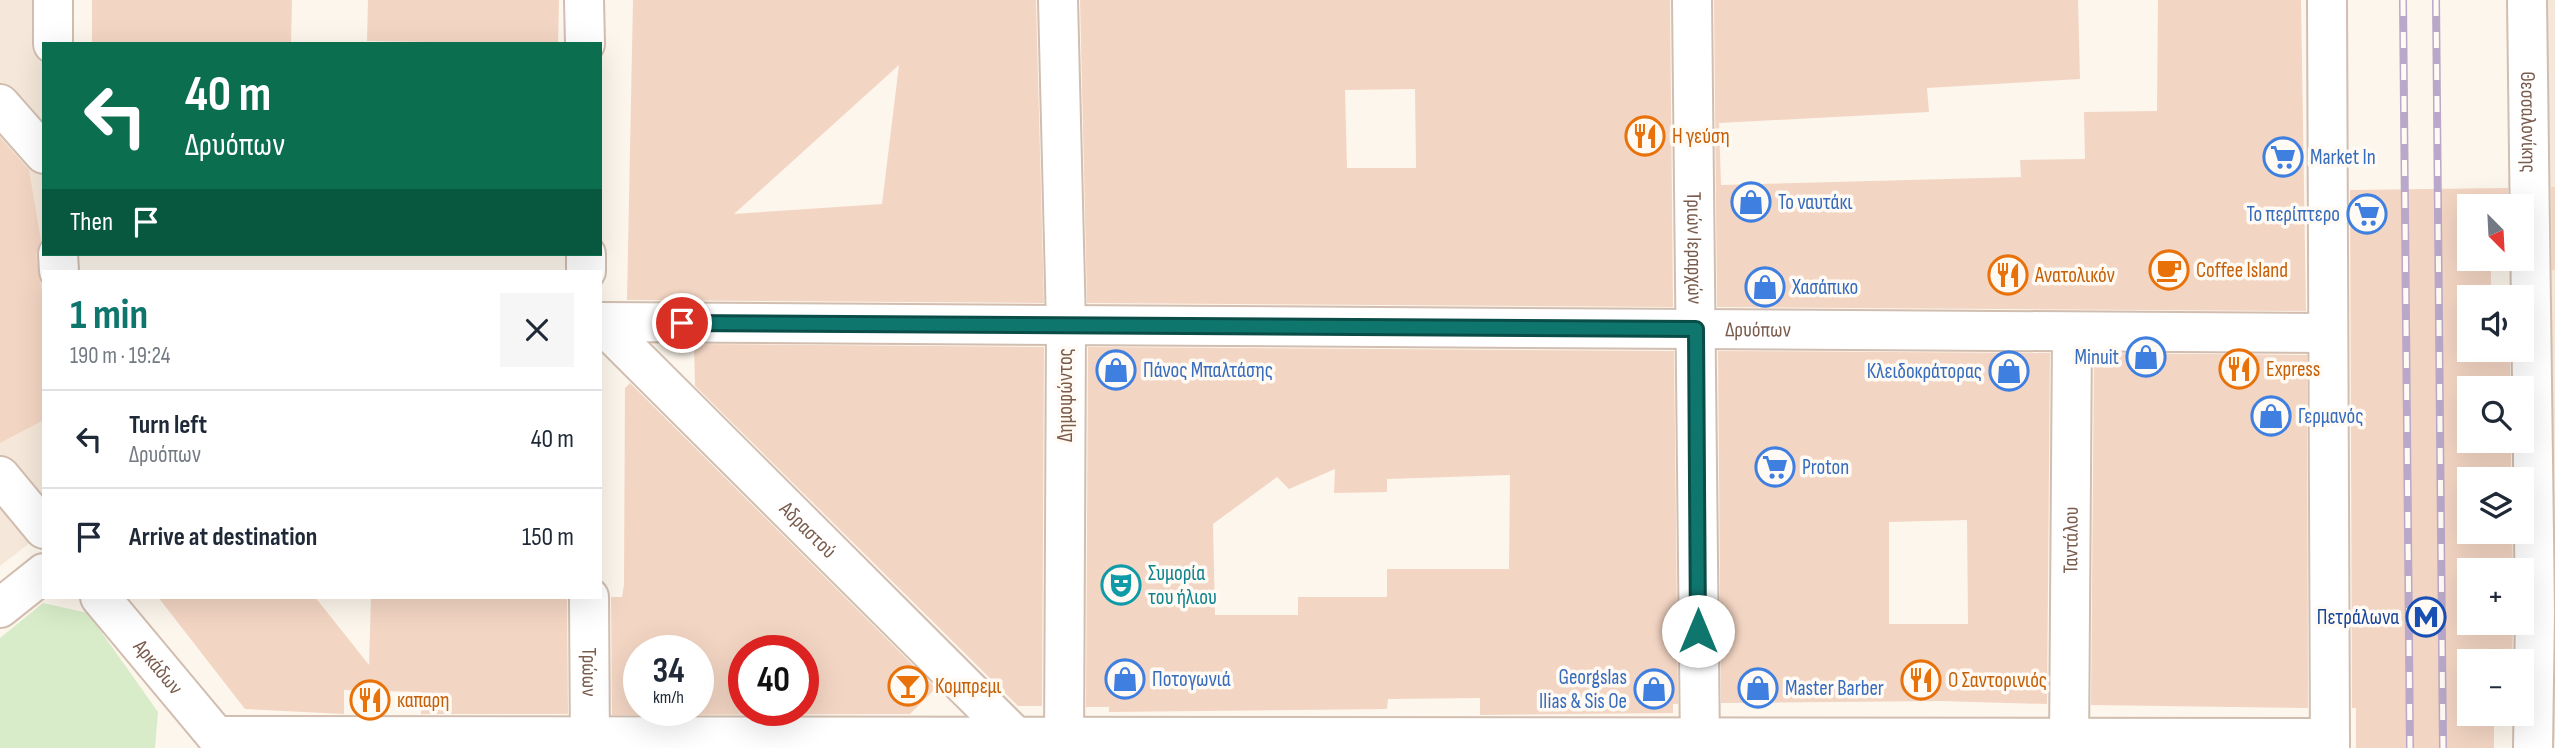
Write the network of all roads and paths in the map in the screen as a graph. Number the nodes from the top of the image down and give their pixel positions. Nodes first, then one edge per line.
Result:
1 (53, 0) edge
2 (584, 0) edge
3 (1058, 0) edge
4 (1692, 0) edge
5 (2327, 0) edge
6 (2527, 0) edge
7 (53, 42) edge
8 (585, 42) edge
9 (0, 104) edge
10 (42, 152) edge
11 (2543, 298) edge
12 (602, 322) edge
13 (602, 324) edge
14 (1066, 325) junction
15 (1696, 329) junction
16 (2072, 332) junction
17 (2327, 333) junction
18 (0, 476) edge
19 (42, 527) edge
20 (42, 575) edge
21 (102, 599) edge
22 (589, 599) edge
23 (0, 608) edge
24 (2545, 613) edge
25 (1016, 737) junction
26 (209, 742) edge
27 (590, 742) edge
28 (831, 742) edge
29 (1064, 743) edge
30 (1700, 743) edge
31 (2069, 743) edge
32 (2330, 743) edge
33 (2533, 748) edge
34 (2555, 748) edge

1 - 7 street
2 - 8 street
3 - 14 street, Δημοφώντος
4 - 15 street, Τριών Ιεραρχών
5 - 17 street
6 - 11 street, Θεσσαλονίκης
9 - 10 street
11 - 24 street, Θεσσαλονίκης
12 - 14 street, Δρυόπων
13 - 25 street, Αδραστού
14 - 15 street, Δρυόπων
14 - 29 street, Δημοφώντος
15 - 16 street, Δρυόπων
15 - 30 street, Τριών Ιεραρχών
16 - 17 street, Δρυόπων
16 - 31 street, Ταντάλου
17 - 32 street
18 - 19 street
20 - 23 street
21 - 26 street, Αρκάδων
22 - 27 street, Τρώων
24 - 33 street, Θεσσαλονίκης
25 - 28 street
25 - 29 street
26 - 27 street
27 - 28 street
29 - 30 street
30 - 31 street
31 - 32 street
33 - 34 street

